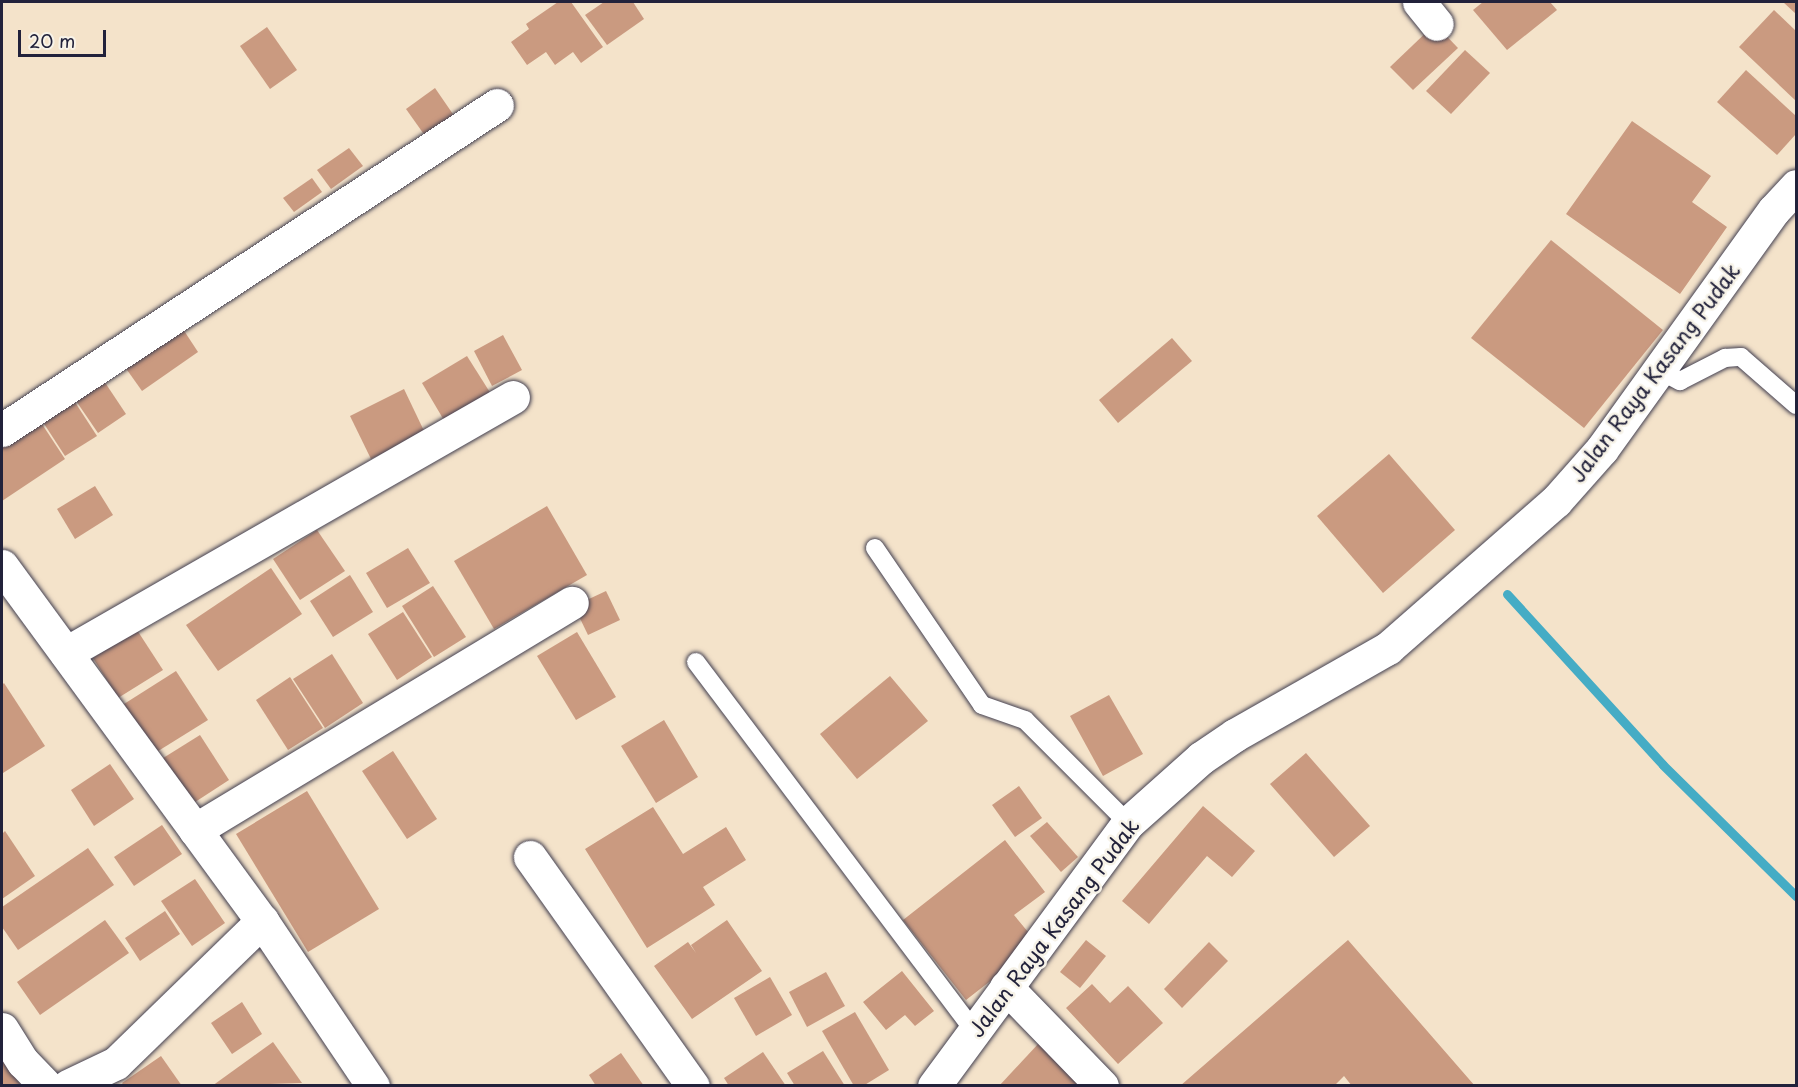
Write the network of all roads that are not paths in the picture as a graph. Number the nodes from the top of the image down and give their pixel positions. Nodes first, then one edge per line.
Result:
1 (497, 105) dead end
2 (1797, 186) edge
3 (1659, 370) junction
4 (513, 397) dead end
5 (1797, 405) edge
6 (2, 430) edge
7 (875, 548) dead end
8 (2, 566) edge
9 (572, 603) dead end
10 (66, 653) junction
11 (696, 662) dead end
12 (1128, 823) junction
13 (195, 830) junction
14 (530, 857) dead end
15 (262, 921) junction
16 (1006, 987) junction
17 (2, 1029) edge
18 (974, 1031) junction
19 (46, 1086) edge
20 (68, 1086) edge
21 (373, 1086) edge
22 (693, 1086) edge
23 (934, 1086) edge
24 (1102, 1086) edge

1 - 6 street
2 - 3 street, Jalan Raya Kasang Pudak
3 - 5 lane
3 - 12 street, Jalan Raya Kasang Pudak
4 - 10 street
7 - 12 lane
8 - 10 street
9 - 13 street
10 - 13 street
11 - 18 lane
12 - 16 street, Jalan Raya Kasang Pudak
13 - 15 street
14 - 22 street
15 - 20 street
15 - 21 street
16 - 18 street, Jalan Raya Kasang Pudak
16 - 24 street
17 - 19 street
18 - 23 street, Jalan Raya Kasang Pudak

